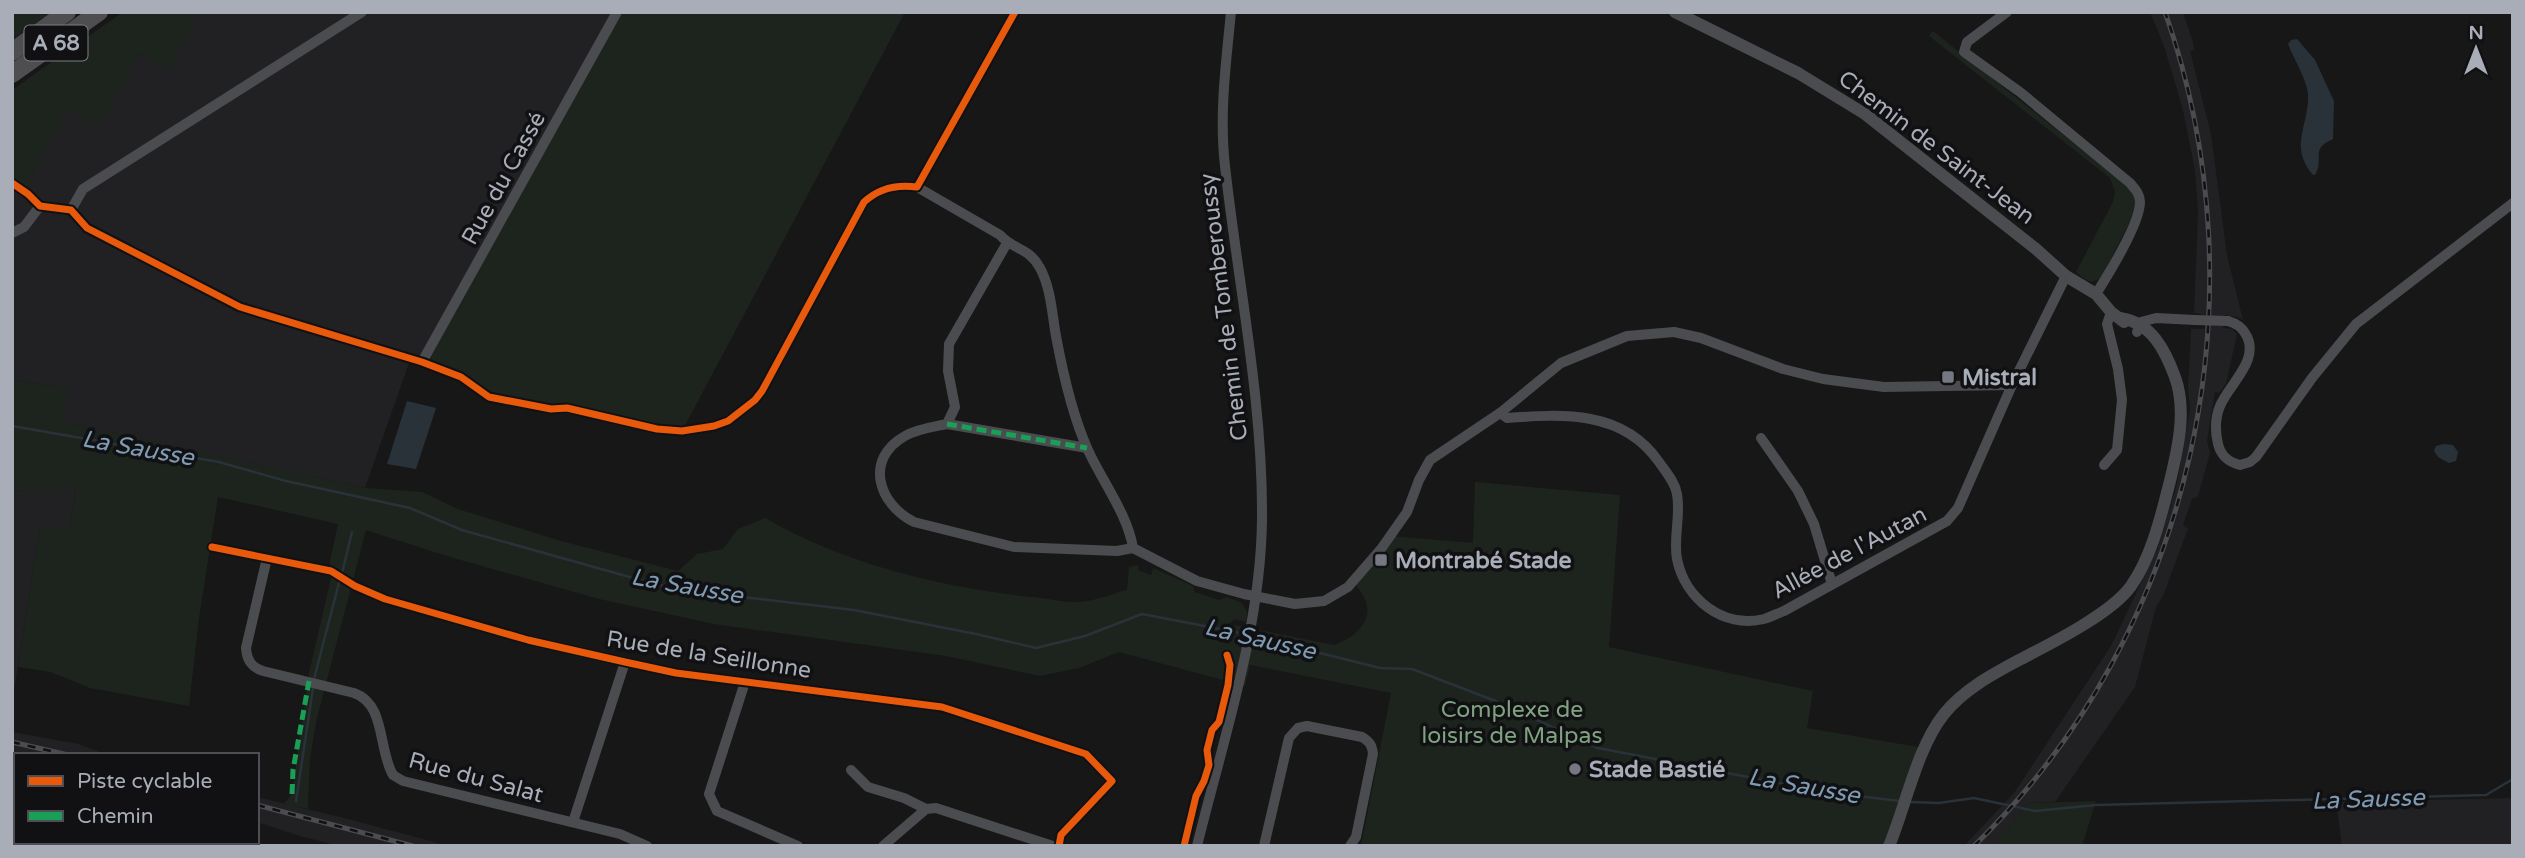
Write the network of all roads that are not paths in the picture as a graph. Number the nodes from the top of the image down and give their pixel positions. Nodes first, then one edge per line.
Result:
1 (67, 12) edge
2 (99, 12) edge
3 (362, 12) edge
4 (617, 12) edge
5 (1015, 12) edge
6 (1231, 12) edge
7 (1675, 12) edge
8 (2007, 12) edge
9 (12, 51) edge
10 (12, 74) edge
11 (12, 183) edge
12 (916, 187) junction
13 (2513, 203) edge
14 (40, 206) junction
15 (71, 210) junction
16 (12, 233) edge
17 (1007, 243) junction
18 (2066, 276) junction
19 (2096, 294) junction
20 (2115, 315) junction
21 (2141, 330) junction
22 (422, 362) junction
23 (2012, 385) junction
24 (1500, 413) junction
25 (947, 424) junction
26 (1761, 438) dead end
27 (1087, 448) junction
28 (2104, 465) dead end
29 (212, 547) dead end
30 (1133, 548) junction
31 (267, 558) junction
32 (1832, 584) junction
33 (1257, 596) junction
34 (625, 662) junction
35 (745, 682) junction
36 (851, 770) dead end
37 (926, 809) junction
38 (573, 822) junction
39 (647, 846) edge
40 (798, 846) edge
41 (883, 846) edge
42 (1056, 846) edge
43 (1197, 846) edge
44 (1264, 846) edge
45 (1350, 846) edge
46 (1889, 846) edge

1 - 9 highway, A 68
2 - 10 highway, A 68
3 - 15 street
4 - 22 street, Rue du Cassé
5 - 12 street
6 - 33 street, Chemin de Tomberoussy
7 - 18 street, Chemin de Saint-Jean
8 - 19 street
11 - 14 street
12 - 17 street
12 - 22 street
13 - 21 street, bridge
14 - 15 street
14 - 16 street
15 - 22 street
17 - 25 street
17 - 27 street
18 - 19 street, Chemin de Saint-Jean
18 - 23 street, Allée de l'Autan
19 - 20 street, Chemin de Saint-Jean
20 - 21 street
20 - 28 street
21 - 46 street
23 - 24 street
23 - 32 street, Allée de l'Autan
24 - 32 street, Allée de l'Autan
24 - 33 street
25 - 27 street
25 - 30 street
26 - 32 street
27 - 30 street
29 - 31 street, Rue de la Seillonne
30 - 33 street
31 - 34 street, Rue de la Seillonne
31 - 38 street, Rue du Salat
33 - 43 street, Chemin de Tomberoussy
34 - 35 street, Rue de la Seillonne
34 - 38 street
35 - 40 street
35 - 42 street, Rue de la Seillonne
36 - 37 street
37 - 41 street
37 - 42 street
38 - 39 street, Rue du Salat
44 - 45 street

